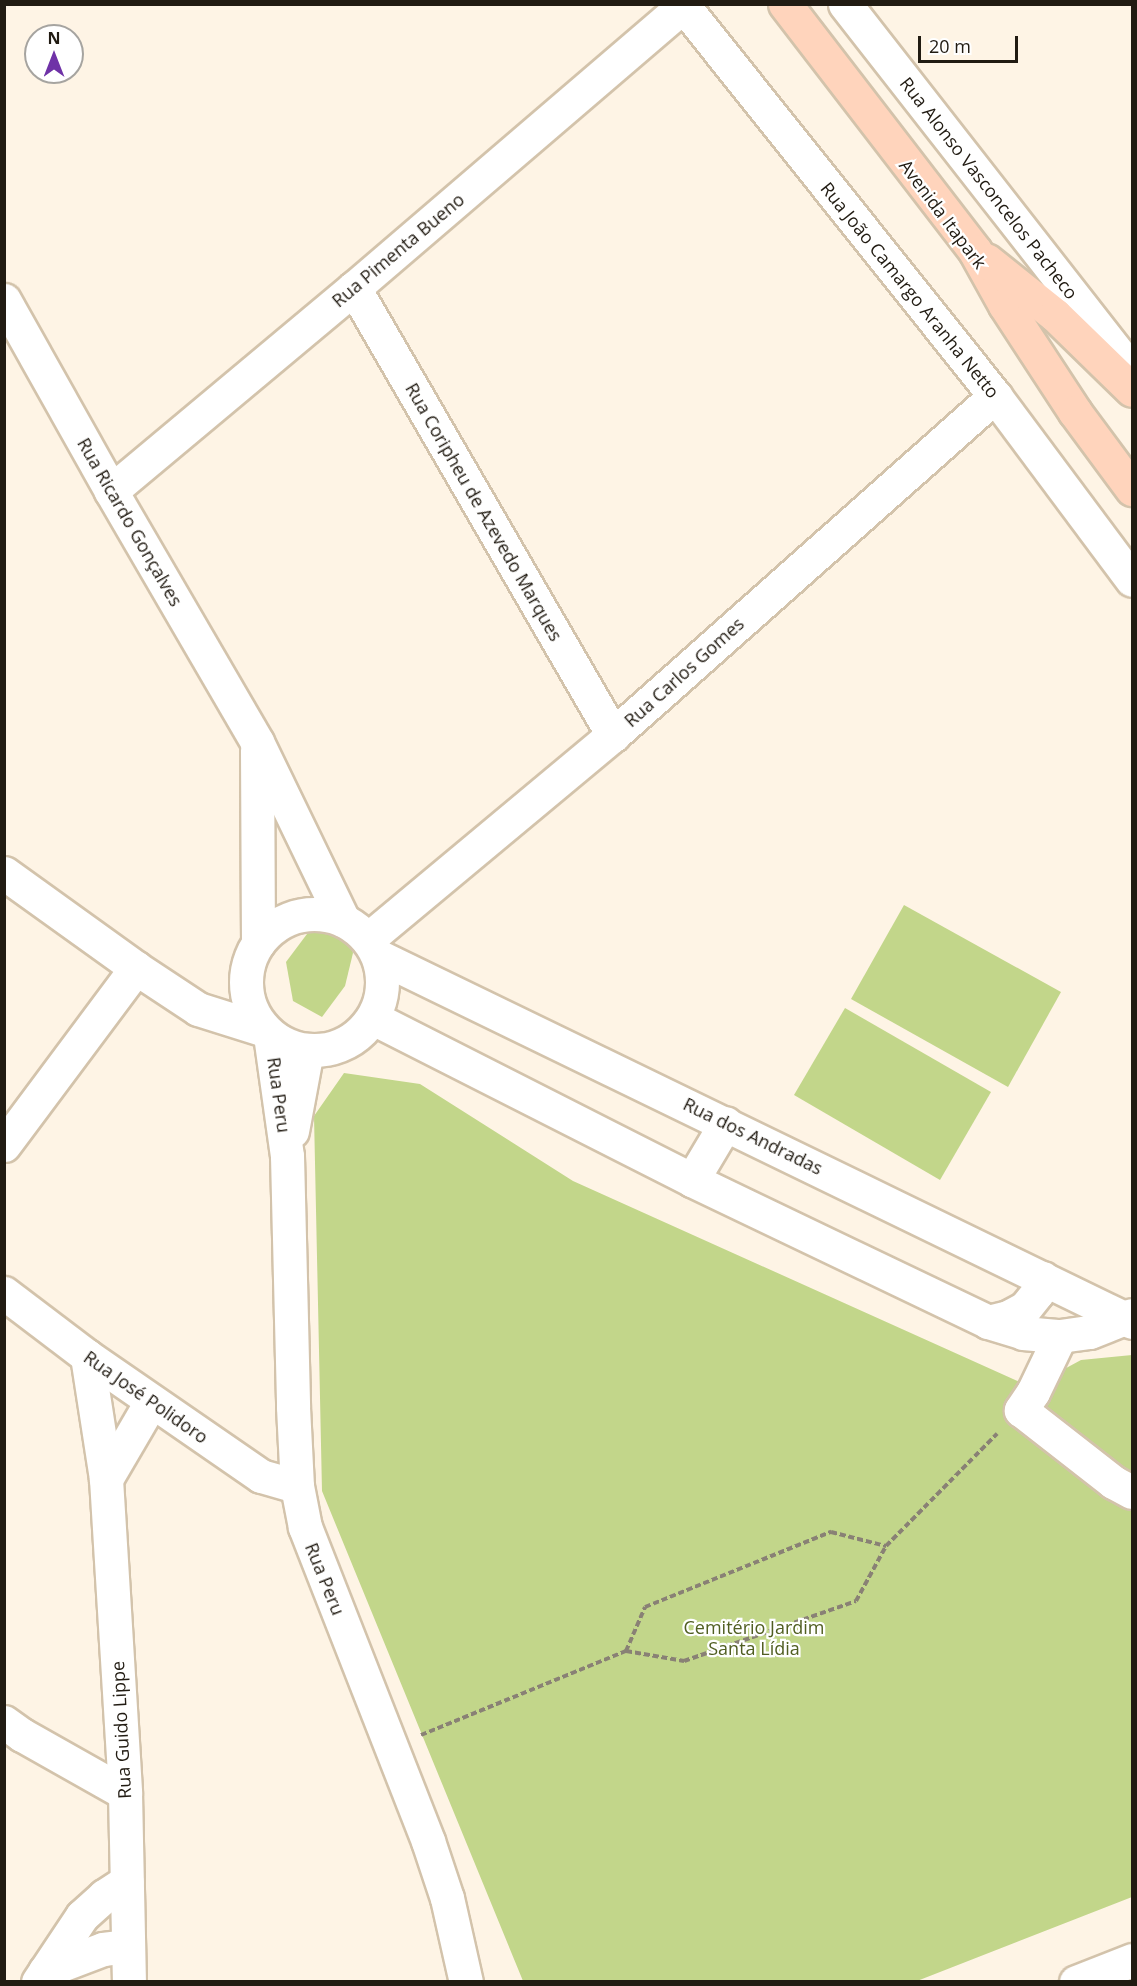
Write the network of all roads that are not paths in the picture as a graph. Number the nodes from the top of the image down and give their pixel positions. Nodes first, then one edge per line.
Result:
1 (785, 4) edge
2 (845, 4) edge
3 (682, 5) edge
4 (975, 251) junction
5 (354, 288) junction
6 (4, 300) edge
7 (1132, 372) edge
8 (1132, 390) edge
9 (995, 396) junction
10 (1132, 489) edge
11 (111, 491) junction
12 (1132, 580) edge
13 (613, 735) junction
14 (257, 742) junction
15 (4, 873) edge
16 (363, 938) junction
17 (258, 943) junction
18 (136, 968) junction
19 (247, 997) junction
20 (198, 1009) junction
21 (373, 1018) junction
22 (268, 1033) junction
23 (307, 1050) junction
24 (726, 1123) junction
25 (4, 1145) edge
26 (287, 1156) junction
27 (692, 1180) junction
28 (1043, 1278) junction
29 (4, 1293) edge
30 (1131, 1319) edge
31 (988, 1322) junction
32 (1060, 1336) junction
33 (87, 1356) junction
34 (151, 1402) junction
35 (106, 1479) junction
36 (297, 1486) junction
37 (1132, 1491) edge
38 (4, 1722) edge
39 (125, 1793) junction
40 (127, 1881) junction
41 (128, 1946) junction
42 (1132, 1960) edge
43 (42, 1976) edge
44 (129, 1982) edge
45 (466, 1982) edge
46 (1076, 1982) edge

1 - 4 main road, Avenida Itapark
2 - 7 street, Rua Alonso Vasconcelos Pacheco
3 - 5 street, Rua Pimenta Bueno
3 - 9 street, Rua João Camargo Aranha Netto
4 - 8 main road, Rua Alonso Vasconcelos Pacheco
4 - 10 main road, Avenida Itapark
5 - 11 street, Rua Pimenta Bueno
5 - 13 street, Rua Coripheu de Azevedo Marques
6 - 11 street, Rua Ricardo Gonçalves
9 - 12 street, Rua João Camargo Aranha Netto
9 - 13 street, Rua Carlos Gomes
11 - 14 street, Rua Ricardo Gonçalves
13 - 16 street, Rua Carlos Gomes
14 - 16 street, Rua Ricardo Gonçalves
14 - 17 street, Rua Ricardo Gonçalves
15 - 18 street
16 - 17 street
16 - 21 street
16 - 24 street, Rua dos Andradas
17 - 19 street
18 - 20 street
18 - 25 street
19 - 20 street
19 - 22 street
20 - 22 street
21 - 23 street
21 - 27 street, Rua dos Andradas
22 - 23 street
22 - 26 street, Rua Peru
23 - 26 street, Rua Peru
24 - 27 street
24 - 28 street, Rua dos Andradas
26 - 36 street, Rua Peru
27 - 31 street, Rua dos Andradas
28 - 30 street, Rua dos Andradas
28 - 31 street
29 - 33 street, Rua José Polidoro
30 - 32 street, Rua dos Andradas
31 - 32 street, Rua dos Andradas
32 - 37 street
33 - 34 street, Rua José Polidoro
33 - 35 street, Rua Guido Lippe
34 - 35 street
34 - 36 street, Rua José Polidoro
35 - 39 street, Rua Guido Lippe
36 - 45 street, Rua Peru
38 - 39 street
39 - 40 street, Rua Guido Lippe
40 - 41 street, Rua Guido Lippe
40 - 43 street
41 - 43 street
41 - 44 street, Rua Guido Lippe
42 - 46 street

